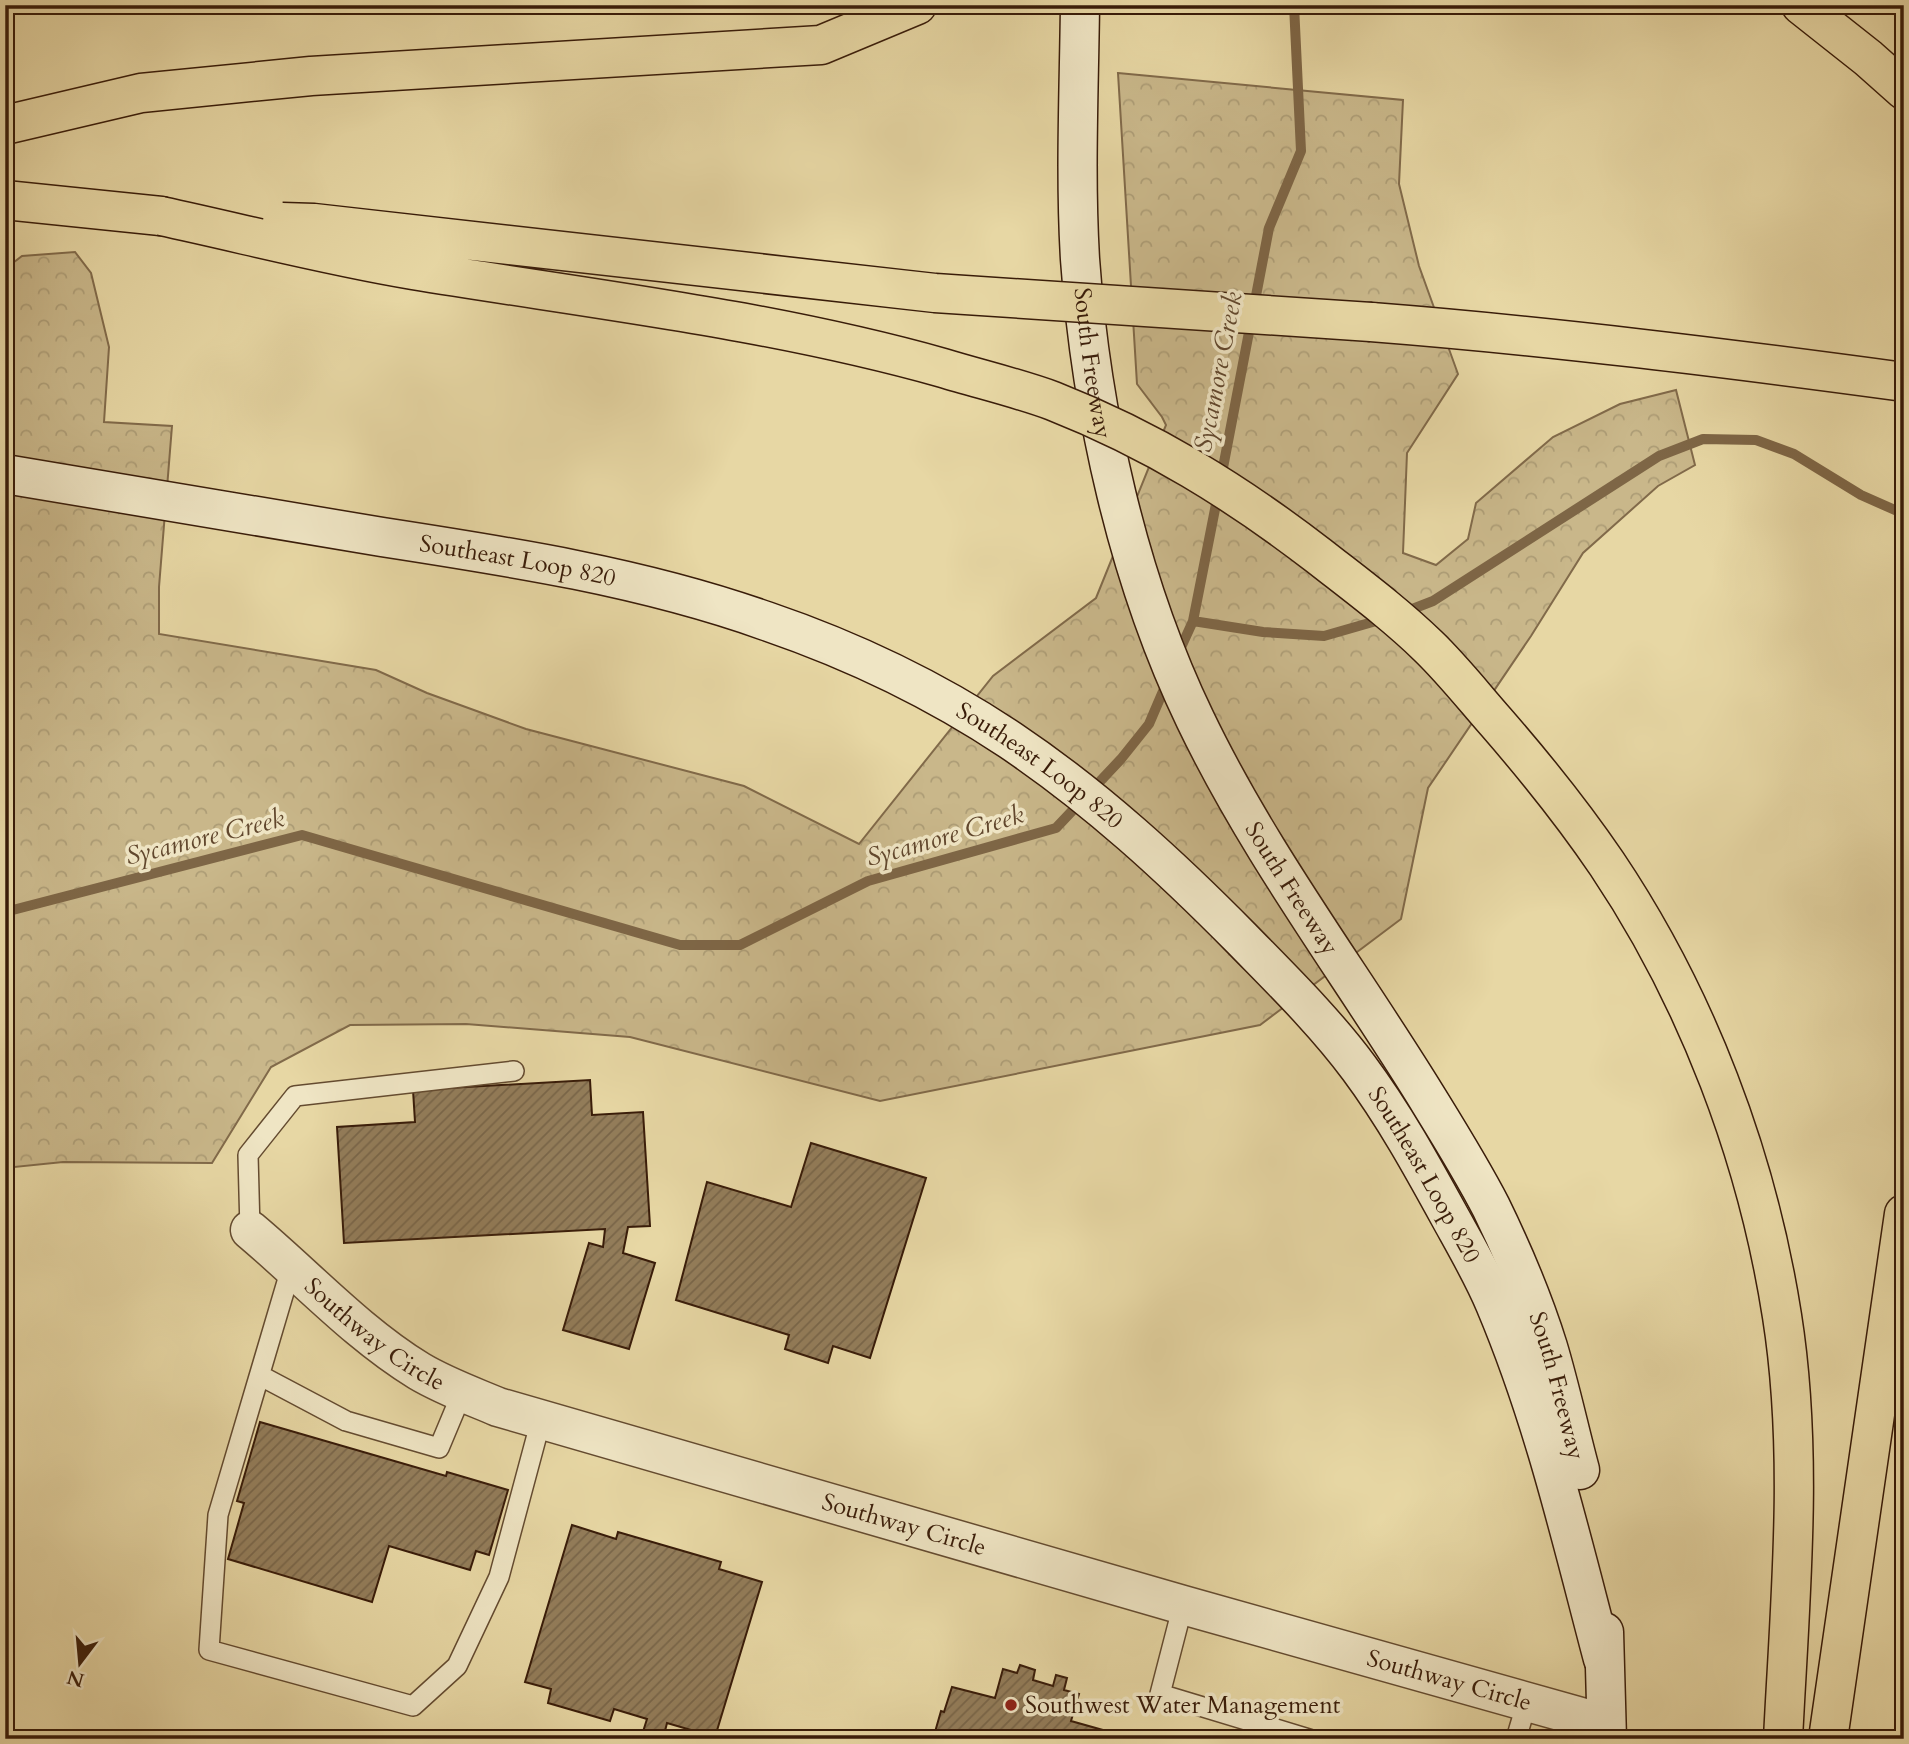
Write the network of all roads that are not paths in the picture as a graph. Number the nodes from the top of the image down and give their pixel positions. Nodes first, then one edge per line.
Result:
1 (916, 5) edge
2 (1080, 5) edge
3 (1801, 5) edge
4 (1904, 90) edge
5 (5, 125) edge
6 (5, 200) edge
7 (161, 216) junction
8 (1904, 382) edge
9 (5, 474) edge
10 (514, 1071) dead end
11 (1904, 1214) edge
12 (250, 1230) joint
13 (292, 1265) junction
14 (261, 1376) junction
15 (462, 1393) junction
16 (541, 1420) junction
17 (1183, 1605) junction
18 (1603, 1659) junction
19 (1527, 1702) junction
20 (1607, 1732) edge
21 (1310, 1739) edge
22 (1516, 1739) edge
23 (1783, 1739) edge
24 (1828, 1739) edge

1 - 5 highway
2 - 18 main road, South Freeway, bridge
3 - 4 highway
6 - 7 highway
7 - 8 highway, bridge
7 - 23 highway, bridge
9 - 18 main road, Southeast Loop 820
10 - 12 lane
11 - 24 highway
12 - 13 main road, Southway Circle
13 - 14 lane
13 - 15 main road, Southway Circle
14 - 15 lane
14 - 16 lane
15 - 16 main road, Southway Circle
16 - 17 main road, Southway Circle
17 - 19 main road, Southway Circle
17 - 21 lane
18 - 20 main road, South Freeway
19 - 20 main road, Southway Circle
19 - 22 lane

